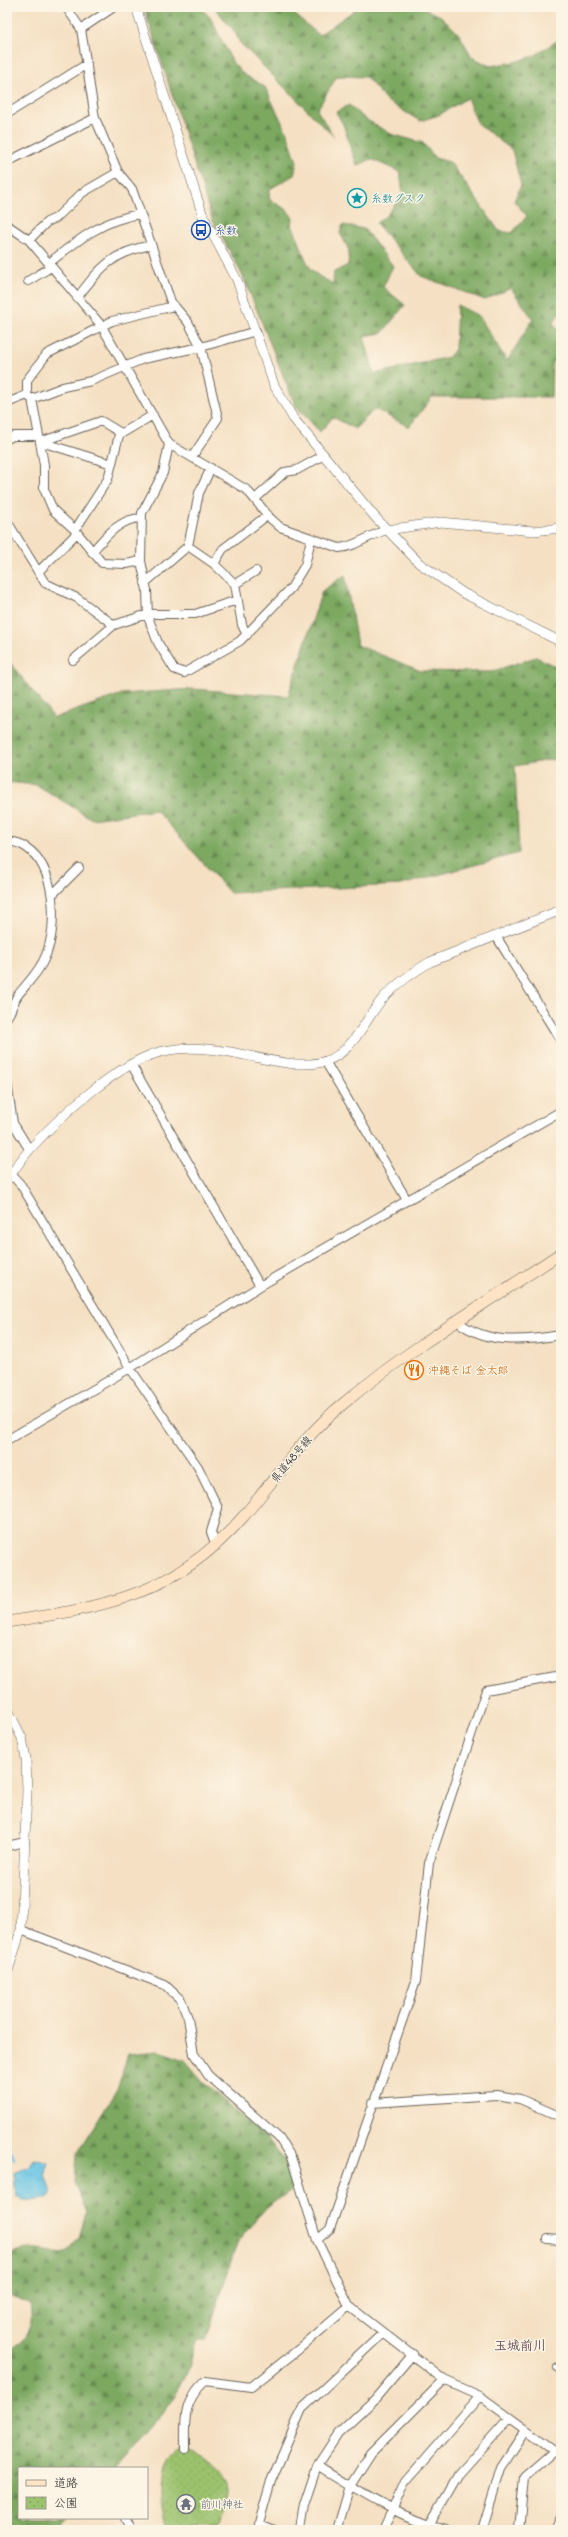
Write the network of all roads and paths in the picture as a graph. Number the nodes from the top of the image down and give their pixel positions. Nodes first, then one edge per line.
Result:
1 (66, 7) edge
2 (114, 7) edge
3 (136, 7) edge
4 (81, 29) junction
5 (87, 64) junction
6 (7, 114) edge
7 (95, 118) junction
8 (7, 162) edge
9 (118, 172) junction
10 (140, 214) junction
11 (7, 225) edge
12 (29, 240) junction
13 (151, 245) junction
14 (50, 266) junction
15 (28, 281) dead end
16 (77, 298) junction
17 (174, 306) junction
18 (100, 325) junction
19 (256, 331) junction
20 (201, 347) junction
21 (126, 367) junction
22 (29, 397) junction
23 (7, 403) edge
24 (153, 415) junction
25 (121, 433) junction
26 (7, 439) edge
27 (40, 439) junction
28 (169, 444) junction
29 (324, 455) junction
30 (192, 457) junction
31 (112, 464) junction
32 (211, 468) junction
33 (255, 499) junction
34 (268, 516) junction
35 (142, 518) junction
36 (7, 521) edge
37 (561, 528) edge
38 (387, 530) junction
39 (76, 531) junction
40 (312, 539) junction
41 (188, 546) junction
42 (92, 552) junction
43 (141, 561) junction
44 (214, 564) junction
45 (256, 571) dead end
46 (38, 572) junction
47 (145, 583) junction
48 (235, 584) junction
49 (237, 600) junction
50 (148, 614) junction
51 (114, 625) junction
52 (247, 635) junction
53 (561, 642) edge
54 (73, 660) dead end
55 (7, 842) edge
56 (79, 868) dead end
57 (52, 896) junction
58 (561, 910) edge
59 (496, 936) junction
60 (7, 1017) edge
61 (561, 1041) edge
62 (325, 1061) junction
63 (131, 1064) junction
64 (7, 1084) edge
65 (561, 1111) edge
66 (29, 1149) junction
67 (9, 1177) edge
68 (407, 1200) junction
69 (561, 1253) edge
70 (260, 1286) junction
71 (458, 1322) junction
72 (561, 1335) edge
73 (130, 1368) junction
74 (7, 1440) edge
75 (216, 1546) junction
76 (7, 1622) edge
77 (561, 1676) edge
78 (7, 1708) edge
79 (25, 1842) junction
80 (7, 1846) edge
81 (21, 1930) junction
82 (12, 1945) edge
83 (7, 1974) edge
84 (372, 2103) junction
85 (561, 2117) edge
86 (547, 2239) dead end
87 (318, 2240) junction
88 (561, 2240) edge
89 (349, 2306) junction
90 (383, 2333) junction
91 (413, 2354) junction
92 (444, 2380) junction
93 (480, 2396) junction
94 (509, 2418) junction
95 (526, 2430) junction
96 (185, 2449) dead end
97 (557, 2450) edge
98 (561, 2456) edge
99 (317, 2466) junction
100 (350, 2486) junction
101 (393, 2508) junction
102 (561, 2518) edge
103 (127, 2519) edge
104 (258, 2527) edge
105 (427, 2528) edge
106 (133, 2530) edge
107 (274, 2530) edge
108 (300, 2530) edge
109 (337, 2530) edge
110 (382, 2530) edge
111 (445, 2530) edge
112 (482, 2530) edge
113 (519, 2530) edge
114 (556, 2530) edge

1 - 4 street
2 - 4 street
3 - 19 street
4 - 5 street
5 - 6 street
5 - 7 street
7 - 8 street
7 - 9 street
9 - 10 street
9 - 12 street
10 - 13 street
10 - 14 street
11 - 12 street
12 - 14 street
13 - 16 street
13 - 17 street
14 - 15 street
14 - 16 street
16 - 18 street
17 - 18 street
17 - 20 street
18 - 21 street
18 - 22 street
19 - 20 street
19 - 29 street
20 - 21 street
20 - 30 street
21 - 22 street
21 - 24 street
22 - 23 street
22 - 27 street
24 - 25 street
24 - 28 street
25 - 27 street
25 - 31 street
26 - 27 street
27 - 31 street
27 - 39 street
28 - 30 street
28 - 35 street
29 - 33 street
29 - 38 street
30 - 32 street
31 - 39 street
32 - 33 street
32 - 41 street
33 - 34 street
34 - 40 street
34 - 44 street
35 - 42 street
35 - 43 street
36 - 46 street
37 - 38 street
38 - 40 street
38 - 53 street
39 - 42 street
39 - 46 street
40 - 52 street
41 - 44 street
41 - 47 street
42 - 43 street
43 - 47 street
44 - 48 street
45 - 48 street
46 - 51 street
47 - 50 street
48 - 49 street
49 - 50 street
49 - 52 street
50 - 51 street
50 - 52 street
51 - 54 street
55 - 57 street
56 - 57 street
57 - 60 street
58 - 59 street
59 - 61 street
59 - 62 street
62 - 63 street
62 - 68 street
63 - 66 street
63 - 70 street
64 - 66 street
65 - 68 street
66 - 67 street
67 - 73 street
68 - 70 street
69 - 71 main road, 県道48号線
70 - 73 street
71 - 72 street
71 - 75 main road, 県道48号線
73 - 74 street
73 - 75 street
75 - 76 main road, 県道48号線
77 - 84 street
78 - 79 street
79 - 80 street
79 - 81 street
81 - 82 street
81 - 87 street
82 - 83 street
84 - 85 street
84 - 87 street
86 - 88 street
87 - 89 street
89 - 90 street
89 - 96 street
90 - 91 street
90 - 104 street
91 - 92 street
91 - 99 street
92 - 93 street
92 - 100 street
93 - 94 street
93 - 101 street
94 - 95 street
94 - 105 street
95 - 97 street
95 - 112 street
97 - 98 street
97 - 113 street
99 - 100 street
99 - 108 street
100 - 101 street
100 - 109 street
101 - 105 street
101 - 110 street
102 - 114 street
103 - 106 street
104 - 107 street
105 - 111 street

